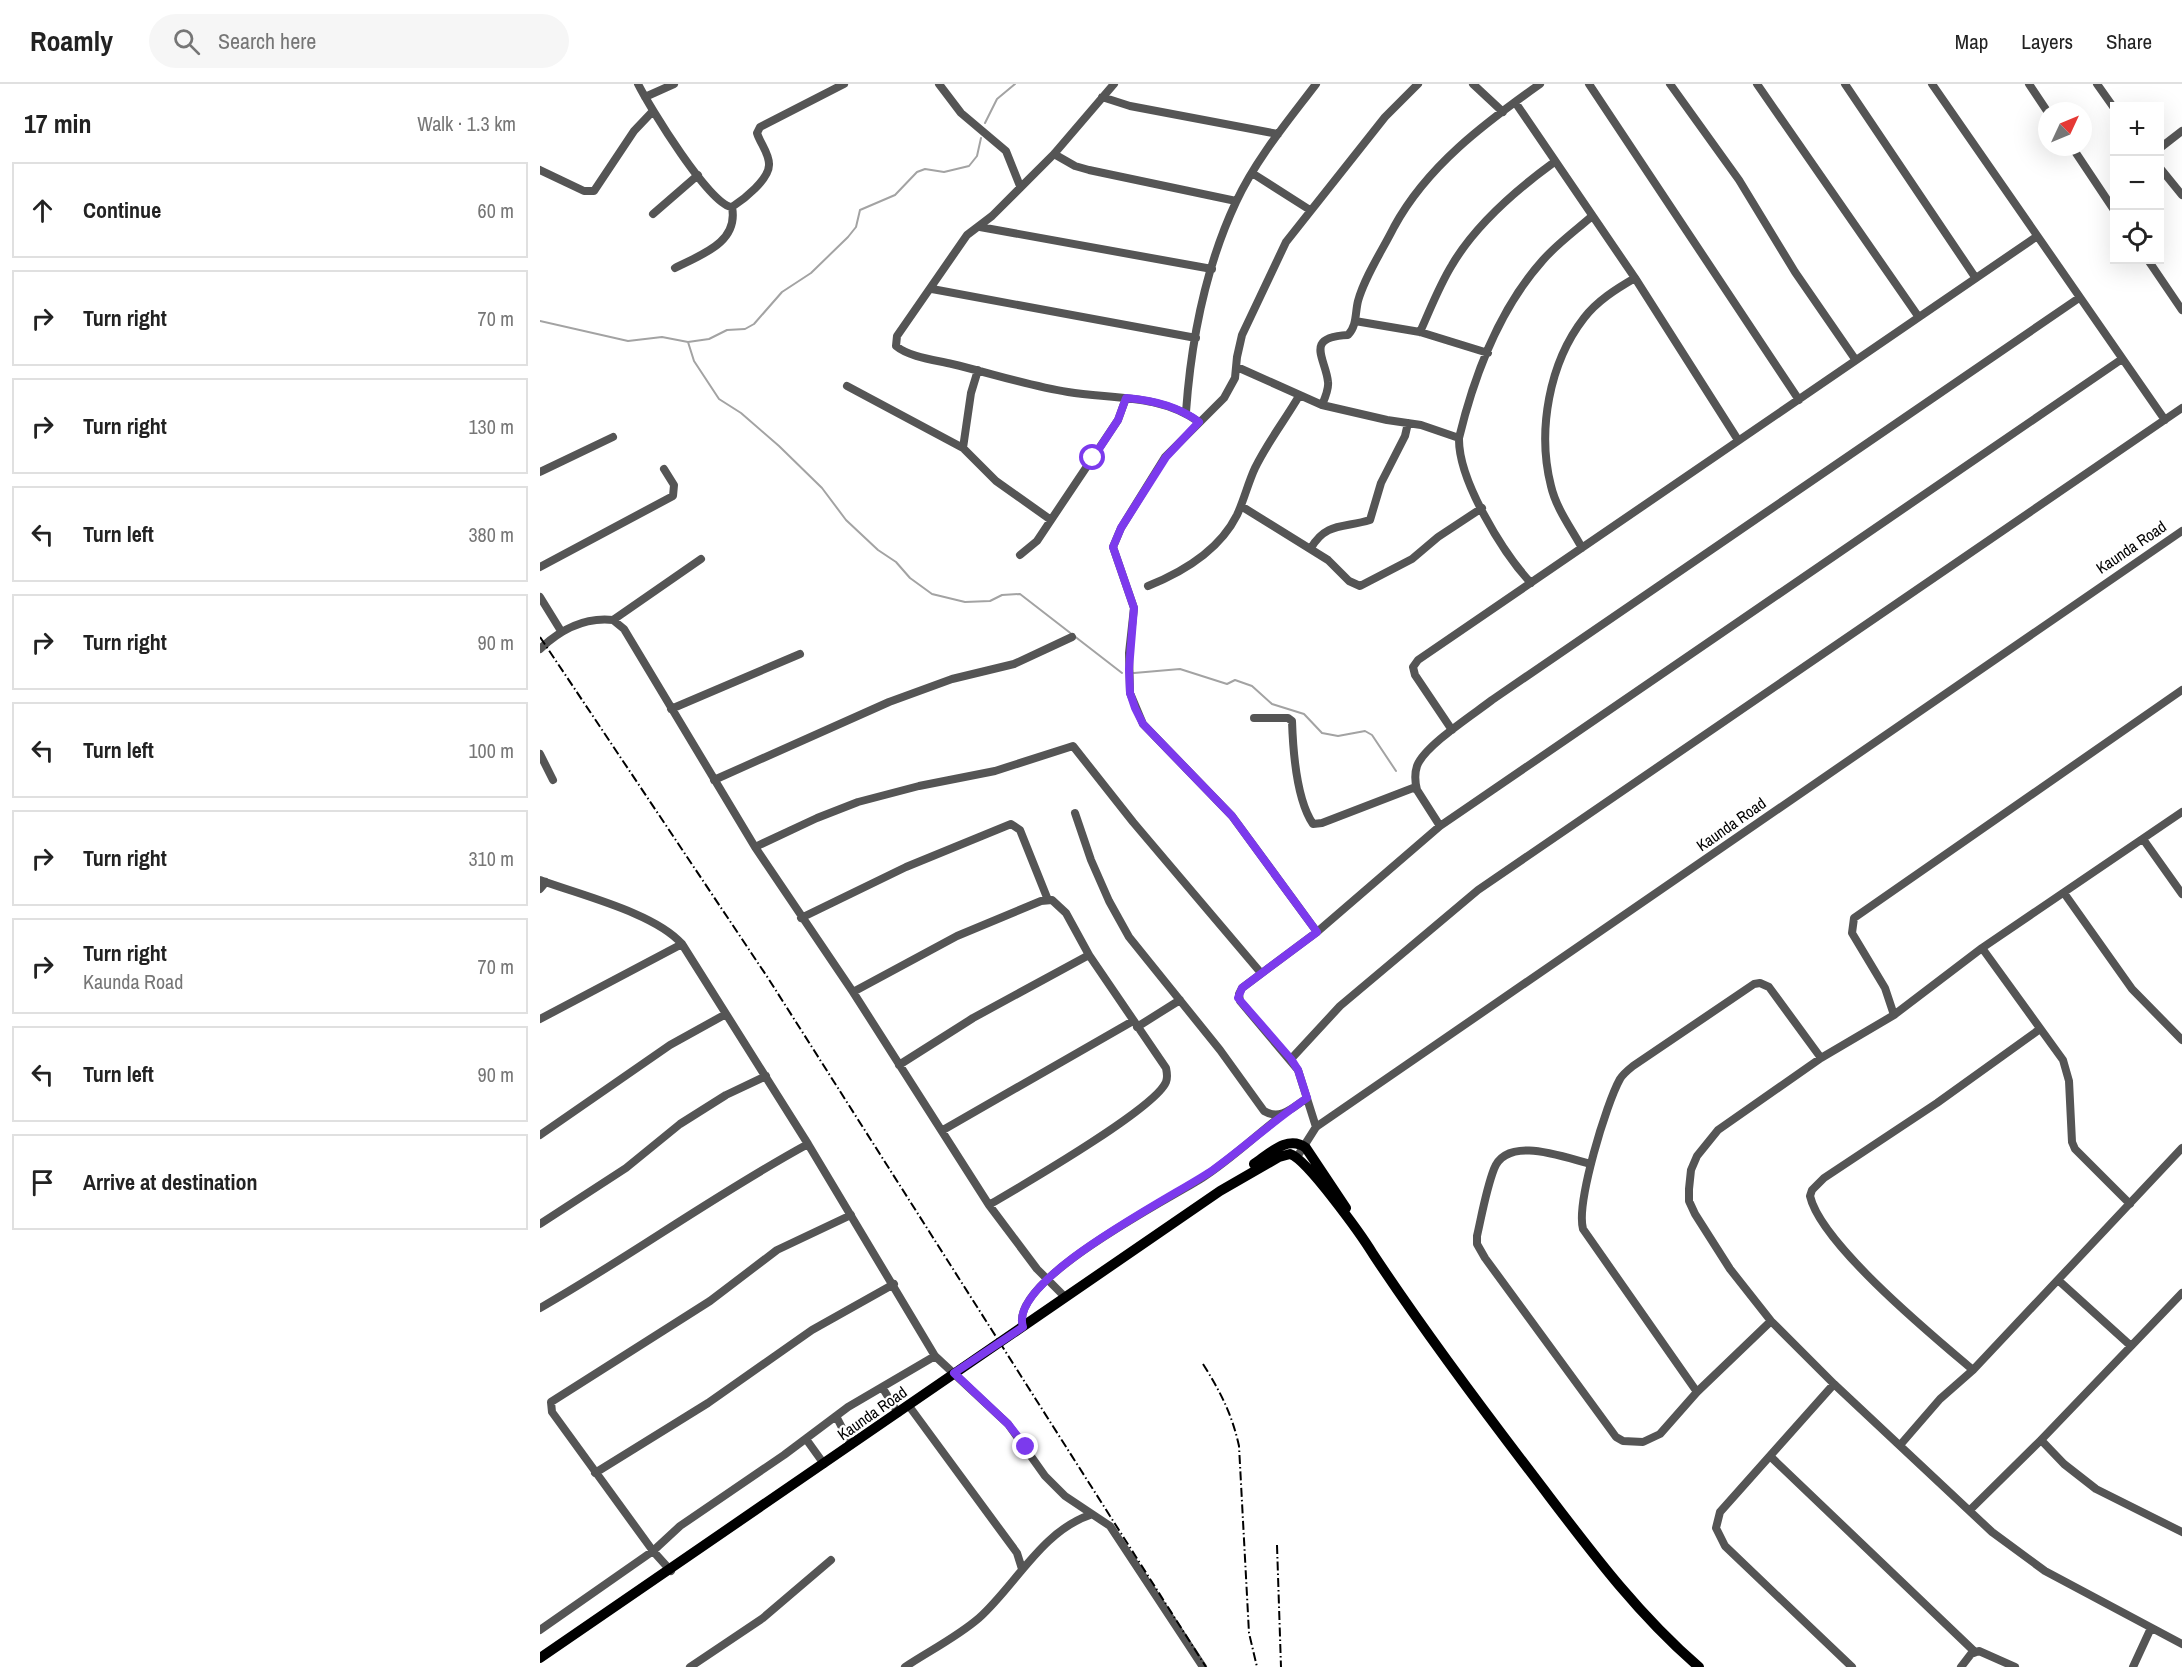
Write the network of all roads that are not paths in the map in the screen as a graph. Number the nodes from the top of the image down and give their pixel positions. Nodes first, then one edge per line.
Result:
1 (638, 84) edge
2 (674, 84) edge
3 (844, 84) edge
4 (939, 84) edge
5 (1114, 84) edge
6 (1316, 84) edge
7 (1418, 84) edge
8 (1473, 84) edge
9 (1540, 84) edge
10 (1589, 84) edge
11 (1670, 84) edge
12 (1757, 84) edge
13 (1845, 84) edge
14 (1932, 84) edge
15 (2029, 84) edge
16 (2097, 84) edge
17 (645, 97) junction
18 (1102, 97) junction
19 (1515, 102) junction
20 (2041, 102) edge
21 (2110, 102) edge
22 (653, 111) junction
23 (1503, 112) junction
24 (2182, 131) edge
25 (1278, 134) junction
26 (2164, 145) edge
27 (1054, 153) junction
28 (2078, 156) edge
29 (1553, 163) junction
30 (540, 170) edge
31 (1252, 173) junction
32 (2164, 173) edge
33 (698, 175) junction
34 (1020, 186) junction
35 (2182, 195) edge
36 (1236, 201) junction
37 (2110, 203) edge
38 (732, 207) junction
39 (1310, 210) junction
40 (654, 214) dead end
41 (1591, 217) junction
42 (980, 227) junction
43 (2036, 237) junction
44 (2151, 264) edge
45 (675, 268) dead end
46 (1212, 269) junction
47 (1975, 277) junction
48 (1635, 278) junction
49 (932, 289) junction
50 (2079, 298) junction
51 (2182, 310) edge
52 (1918, 316) junction
53 (1355, 321) junction
54 (1420, 332) junction
55 (1196, 338) junction
56 (1488, 354) junction
57 (1855, 359) junction
58 (2122, 360) junction
59 (1238, 367) junction
60 (978, 370) junction
61 (846, 386) dead end
62 (1299, 396) junction
63 (1126, 398) junction
64 (1799, 400) junction
65 (1322, 405) junction
66 (2182, 408) edge
67 (1186, 412) junction
68 (2165, 420) junction
69 (1199, 422) junction
70 (1408, 423) junction
71 (613, 437) dead end
72 (1459, 438) junction
73 (1738, 441) junction
74 (963, 448) junction
75 (664, 469) dead end
76 (540, 472) edge
77 (1241, 506) junction
78 (1482, 508) junction
79 (1051, 520) junction
80 (2182, 531) edge
81 (1311, 548) junction
82 (1582, 548) junction
83 (1020, 555) dead end
84 (701, 559) dead end
85 (540, 567) edge
86 (1531, 583) junction
87 (1148, 586) dead end
88 (540, 597) edge
89 (613, 621) junction
90 (561, 631) junction
91 (1072, 637) dead end
92 (540, 649) edge
93 (800, 654) dead end
94 (2182, 690) edge
95 (671, 709) junction
96 (1254, 718) dead end
97 (1452, 730) junction
98 (540, 754) edge
99 (553, 780) dead end
100 (714, 780) junction
101 (1417, 790) junction
102 (2182, 812) edge
103 (1075, 813) dead end
104 (1440, 826) junction
105 (2143, 839) junction
106 (755, 847) junction
107 (543, 881) edge
108 (540, 889) edge
109 (2064, 893) junction
110 (2182, 894) edge
111 (1048, 900) junction
112 (801, 918) junction
113 (1317, 932) junction
114 (682, 944) junction
115 (1982, 948) junction
116 (1089, 955) junction
117 (1261, 973) junction
118 (853, 992) junction
119 (1180, 1000) junction
120 (726, 1014) junction
121 (1894, 1015) junction
122 (540, 1019) edge
123 (1135, 1024) junction
124 (2040, 1029) junction
125 (2182, 1040) edge
126 (1821, 1058) junction
127 (1291, 1059) junction
128 (899, 1065) junction
129 (766, 1076) junction
130 (1307, 1098) junction
131 (1281, 1116) junction
132 (1316, 1127) junction
133 (943, 1130) junction
134 (540, 1135) edge
135 (808, 1144) junction
136 (1302, 1145) junction
137 (2182, 1149) edge
138 (1305, 1159) junction
139 (1591, 1164) junction
140 (1220, 1191) junction
141 (2130, 1204) junction
142 (989, 1205) junction
143 (851, 1215) junction
144 (540, 1224) edge
145 (1047, 1279) junction
146 (2058, 1280) junction
147 (894, 1284) junction
148 (2182, 1293) edge
149 (1065, 1297) junction
150 (540, 1308) edge
151 (1771, 1321) junction
152 (1019, 1329) junction
153 (2131, 1346) junction
154 (935, 1356) junction
155 (1973, 1370) junction
156 (954, 1373) junction
157 (1834, 1384) junction
158 (882, 1387) junction
159 (1697, 1392) junction
160 (909, 1406) junction
161 (898, 1413) junction
162 (836, 1416) junction
163 (806, 1439) junction
164 (2041, 1440) junction
165 (1901, 1444) junction
166 (851, 1445) junction
167 (1771, 1456) junction
168 (824, 1464) junction
169 (595, 1473) junction
170 (1970, 1510) junction
171 (1090, 1515) junction
172 (2182, 1532) edge
173 (653, 1551) junction
174 (831, 1560) dead end
175 (1022, 1569) junction
176 (671, 1571) junction
177 (2151, 1628) junction
178 (540, 1629) edge
179 (2182, 1644) edge
180 (1975, 1652) junction
181 (540, 1658) edge
182 (694, 1666) edge
183 (905, 1667) edge
184 (1203, 1667) edge
185 (1699, 1667) edge
186 (1852, 1667) edge
187 (1961, 1667) edge
188 (2015, 1667) edge
189 (2133, 1667) edge

1 - 17 street
2 - 17 street
3 - 38 street
4 - 34 street
5 - 18 street
6 - 25 street
7 - 39 street
8 - 23 street
9 - 19 street
10 - 64 street
11 - 57 street
12 - 52 street
13 - 47 street
14 - 43 street
15 - 20 street
16 - 21 street
17 - 22 street
18 - 25 street
18 - 27 street
19 - 23 street
19 - 29 street
22 - 30 street
22 - 33 street
23 - 53 street
24 - 26 street
25 - 31 street
27 - 34 street
27 - 36 street
28 - 37 street
29 - 41 street
29 - 54 street
31 - 36 street
31 - 39 street
32 - 35 street
33 - 38 street
33 - 40 street
34 - 42 street
36 - 46 street
38 - 45 street
39 - 59 street
41 - 48 street
41 - 56 street
42 - 46 street
42 - 49 street
43 - 47 street
43 - 50 street
44 - 51 street
46 - 55 street
47 - 52 street
48 - 73 street
48 - 82 street
49 - 55 street
49 - 60 street
50 - 58 street
50 - 97 street
52 - 57 street
53 - 54 street
53 - 65 street
54 - 56 street
55 - 67 street
56 - 72 street
57 - 64 street
58 - 68 street
58 - 104 street
59 - 62 street
59 - 69 street
60 - 63 street
60 - 74 street
61 - 74 street
62 - 65 street
62 - 77 street
63 - 67 street
63 - 79 street
64 - 73 street
65 - 70 street
66 - 68 street
67 - 69 street
68 - 127 street
69 - 113 street
70 - 72 street
70 - 81 street
71 - 76 street
72 - 78 street
73 - 82 street
74 - 79 street
75 - 85 street
77 - 81 street
77 - 87 street
78 - 81 street
78 - 86 street
79 - 83 street
80 - 132 street, Kaunda Road
82 - 86 street
84 - 89 street
86 - 97 street
88 - 90 street
89 - 90 street
89 - 95 street
90 - 92 street
91 - 100 street
93 - 95 street
94 - 121 street
95 - 100 street
96 - 101 street
97 - 101 street
98 - 99 street
100 - 106 street
101 - 104 street
102 - 105 street
103 - 119 street
104 - 113 street
105 - 109 street
105 - 110 street
106 - 112 street
106 - 117 street
107 - 108 street
107 - 114 street
109 - 115 street
109 - 125 street
111 - 112 street
111 - 116 street
111 - 118 street
112 - 118 street
113 - 117 street
114 - 120 street
114 - 122 street
115 - 121 street
115 - 124 street
116 - 123 street
116 - 128 street
117 - 127 street
118 - 128 street
119 - 123 street
119 - 131 street
120 - 129 street
120 - 134 street
121 - 126 street
123 - 133 street
123 - 142 street
124 - 141 street
124 - 155 street
126 - 139 street
126 - 151 street
127 - 130 street
128 - 133 street
129 - 135 street
129 - 144 street
130 - 131 street
130 - 132 street
131 - 145 street
132 - 136 street, Kaunda Road
133 - 142 street
135 - 143 street
135 - 150 street
136 - 138 main road
136 - 140 main road, Kaunda Road
137 - 141 street
138 - 140 main road, Kaunda Road
138 - 185 main road
139 - 159 street
139 - 159 street
140 - 149 main road, Kaunda Road
141 - 146 street
142 - 145 street
143 - 147 street
143 - 169 street
145 - 149 street
145 - 152 street
146 - 153 street
146 - 155 street
147 - 154 street
147 - 169 street
148 - 153 street
149 - 152 main road, Kaunda Road
151 - 157 street
151 - 159 street
152 - 156 main road, Kaunda Road
153 - 164 street
154 - 156 street
154 - 158 street
155 - 165 street
156 - 160 main road, Kaunda Road
156 - 171 street
157 - 165 street
157 - 167 street
158 - 161 street
158 - 162 street
160 - 161 main road, Kaunda Road
160 - 175 street
161 - 166 main road, Kaunda Road
162 - 163 street
162 - 166 street
163 - 168 street
163 - 173 street
164 - 170 street
164 - 172 street
165 - 170 street
166 - 168 main road, Kaunda Road
167 - 180 street
167 - 186 street
168 - 176 main road, Kaunda Road
169 - 173 street
170 - 177 street
171 - 175 street
171 - 184 street
173 - 176 street
173 - 178 street
174 - 182 street
175 - 183 street
176 - 181 main road, Kaunda Road
177 - 179 street
177 - 189 street
180 - 187 street
180 - 188 street

